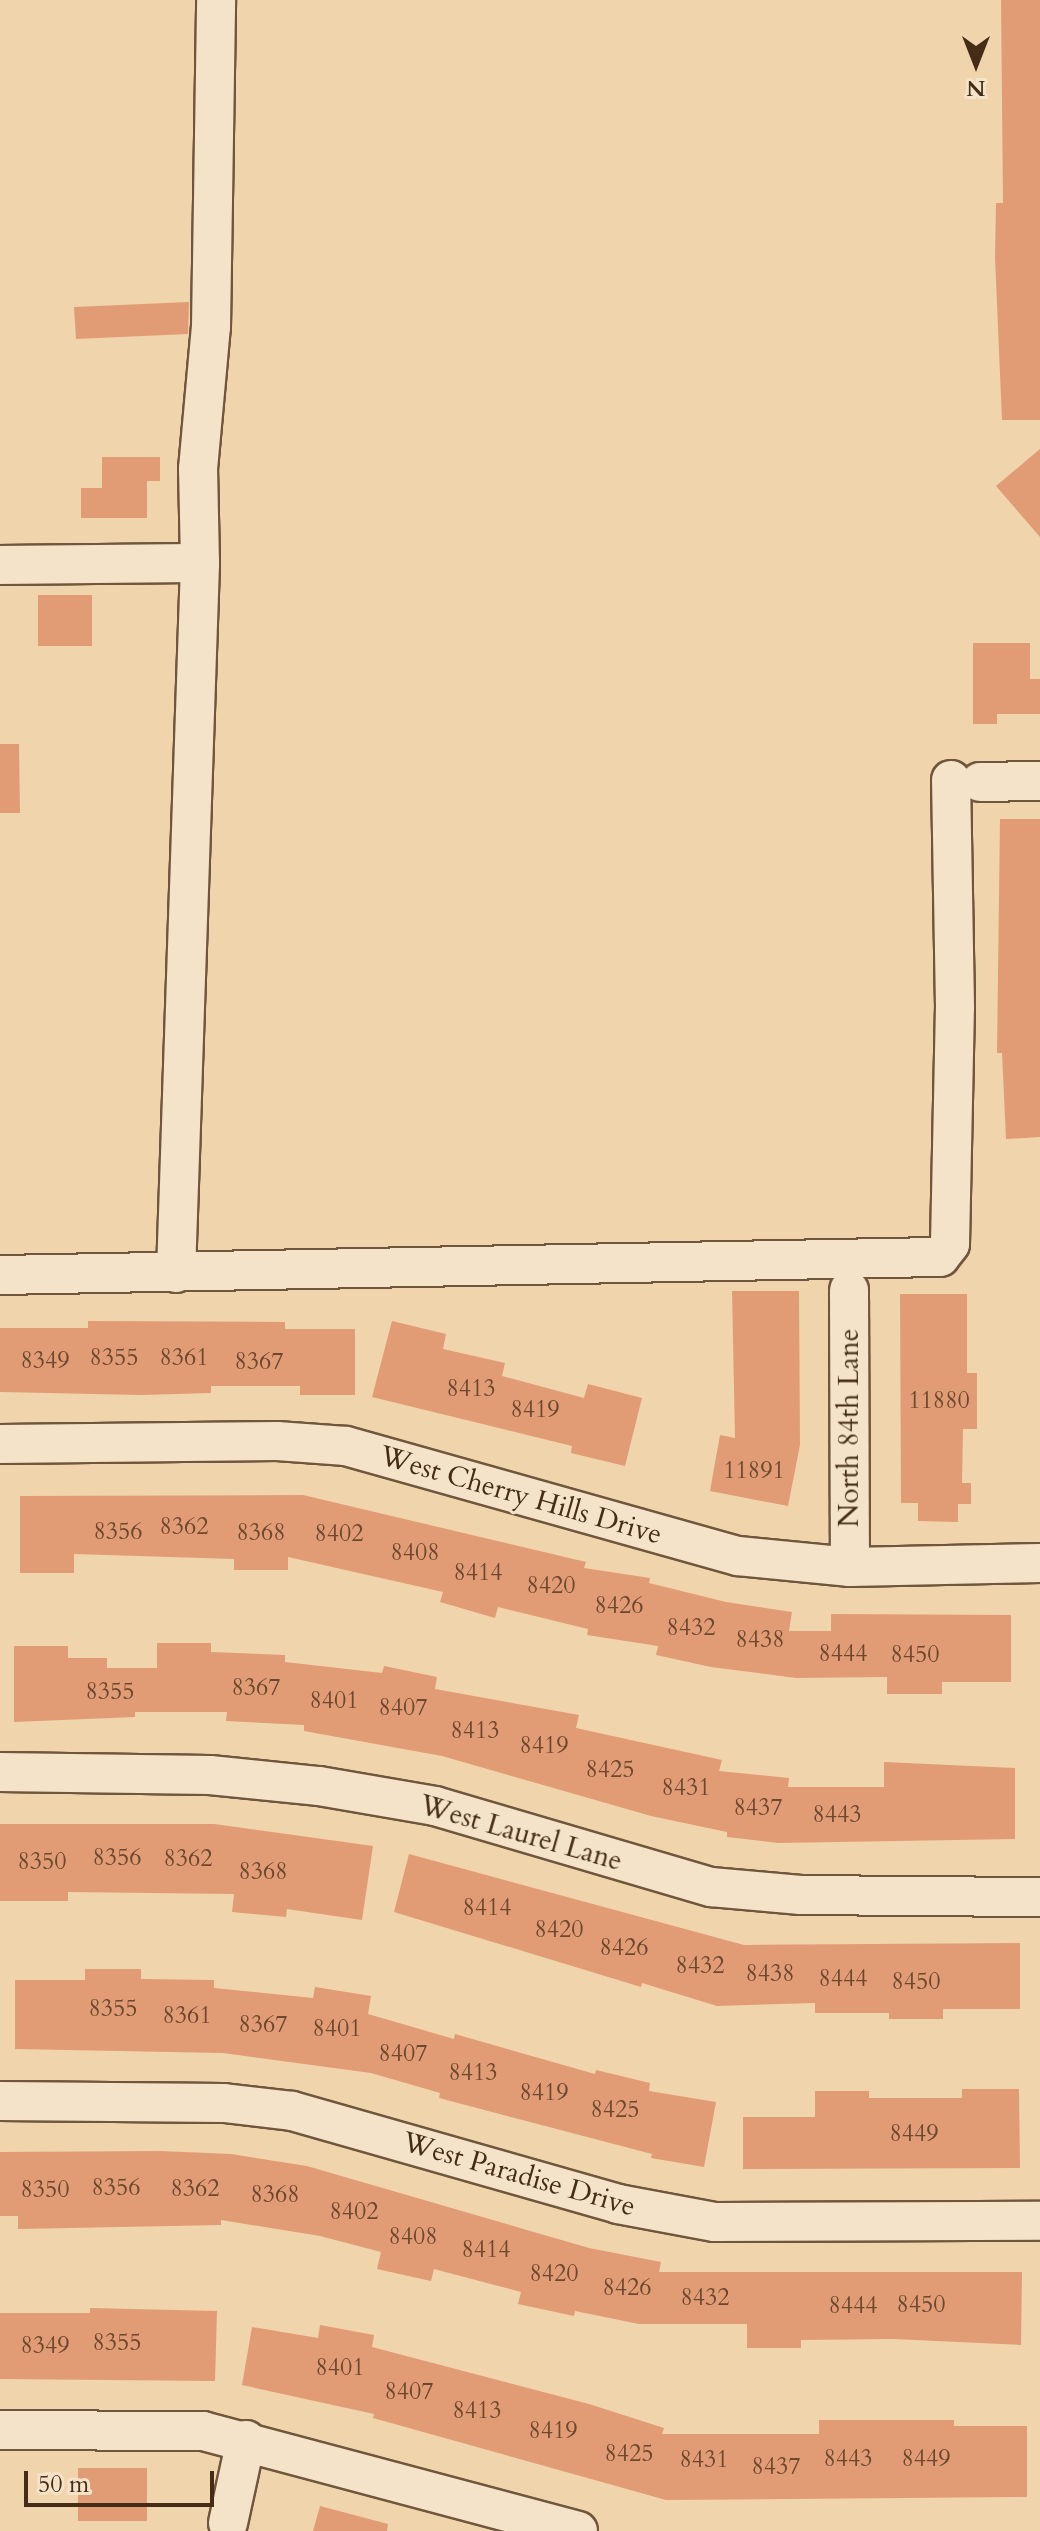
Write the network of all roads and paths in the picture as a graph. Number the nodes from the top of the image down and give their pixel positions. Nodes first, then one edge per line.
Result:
1 (216, 0) edge
2 (200, 563) junction
3 (0, 565) edge
4 (1040, 781) edge
5 (176, 1273) junction
6 (0, 1275) edge
7 (849, 1290) dead end
8 (0, 1444) edge
9 (1040, 1563) edge
10 (850, 1567) junction
11 (0, 1772) edge
12 (1040, 1897) edge
13 (0, 2101) edge
14 (1040, 2221) edge
15 (0, 2430) edge
16 (246, 2440) junction
17 (228, 2523) dead end
18 (578, 2531) edge

1 - 2 street
2 - 3 street
2 - 5 street
4 - 5 street
5 - 6 street
7 - 10 street, North 84th Lane
8 - 10 street, West Cherry Hills Drive
9 - 10 street, West Cherry Hills Drive
11 - 12 street, West Laurel Lane
13 - 14 street, West Paradise Drive
15 - 16 street
16 - 17 street
16 - 18 street

